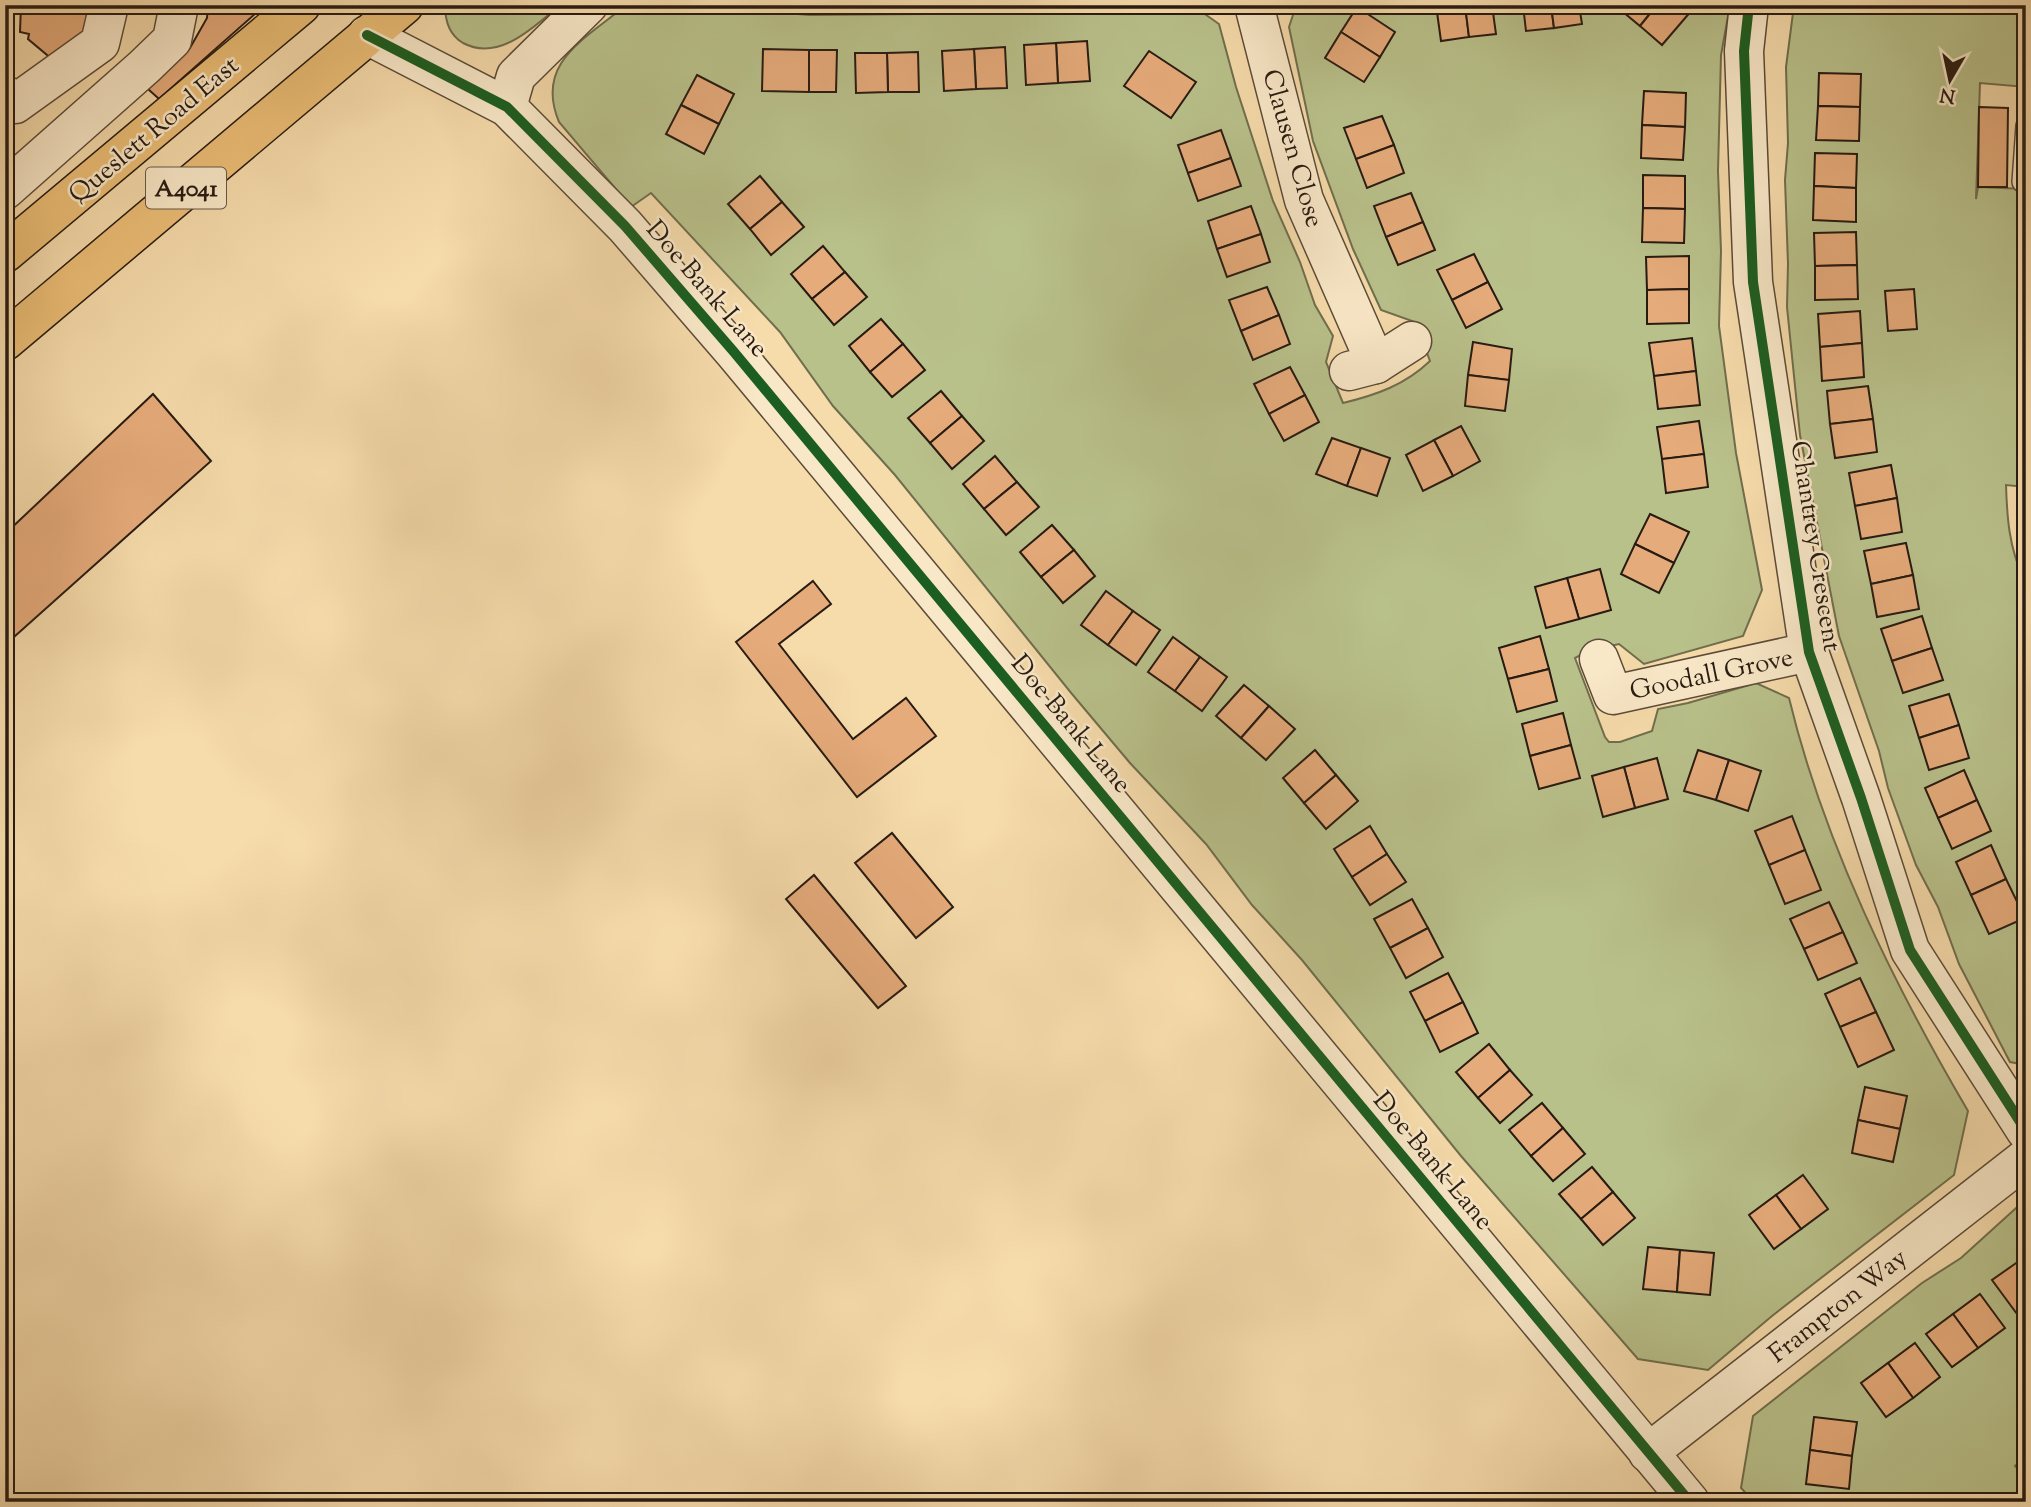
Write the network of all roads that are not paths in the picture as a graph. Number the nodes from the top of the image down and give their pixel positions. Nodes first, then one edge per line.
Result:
1 (109, 5) edge
2 (179, 5) edge
3 (301, 5) edge
4 (404, 5) edge
5 (588, 5) edge
6 (1254, 5) edge
7 (1749, 5) edge
8 (367, 34) junction
9 (5, 95) edge
10 (507, 107) junction
11 (2026, 126) edge
12 (2022, 182) dead end
13 (5, 190) edge
14 (5, 253) edge
15 (5, 341) edge
16 (1412, 341) dead end
17 (1809, 652) junction
18 (1599, 659) dead end
19 (2026, 1131) edge
20 (2026, 1158) edge
21 (1648, 1453) junction
22 (1690, 1502) edge

1 - 9 street
2 - 13 street, Queslett Road East
3 - 14 highway, Queslett Road East / A4041
4 - 8 highway, A4041
5 - 10 street
6 - 16 street, Clausen Close
7 - 17 street, Chantrey Crescent
8 - 10 street, Doe Bank Lane
8 - 15 highway, A4041
10 - 21 street, Doe Bank Lane
11 - 12 lane
17 - 18 street, Goodall Grove
17 - 19 street, Chantrey Crescent
20 - 21 street, Frampton Way
21 - 22 street, Doe Bank Lane

